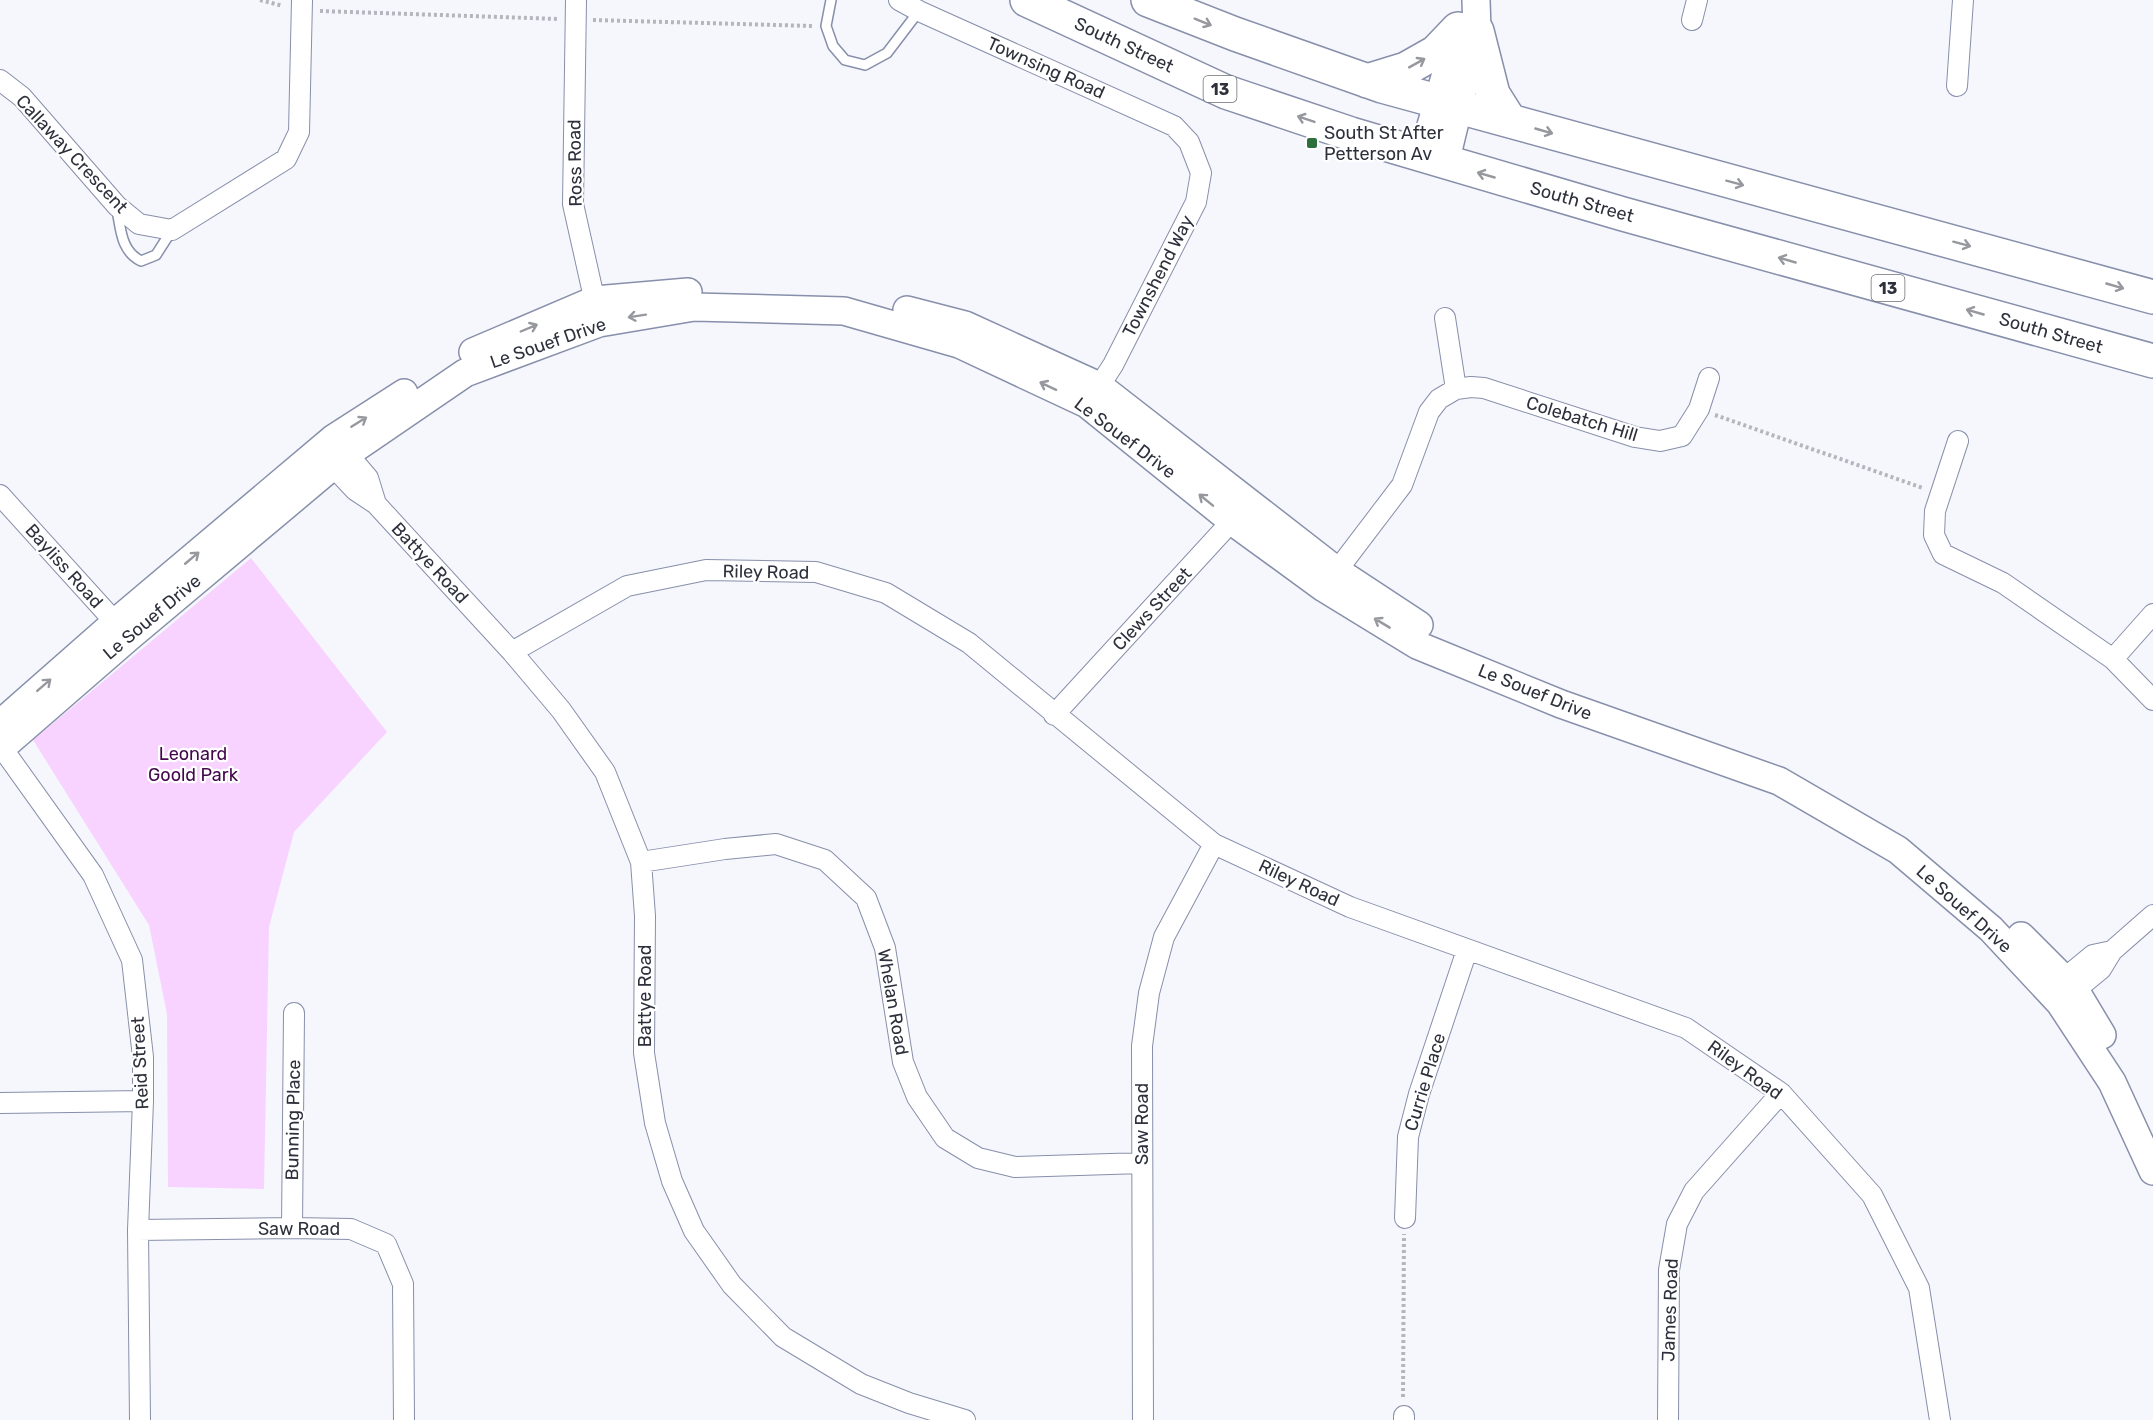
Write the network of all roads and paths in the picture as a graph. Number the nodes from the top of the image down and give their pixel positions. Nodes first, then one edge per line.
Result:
1 (260, 0) edge
2 (831, 0) edge
3 (899, 0) edge
4 (1027, 0) edge
5 (1148, 0) edge
6 (1697, 0) edge
7 (1963, 0) edge
8 (302, 5) edge
9 (576, 10) edge
10 (919, 11) junction
11 (1471, 15) edge
12 (1692, 20) dead end
13 (826, 26) junction
14 (0, 81) edge
15 (1366, 81) junction
16 (1957, 86) dead end
17 (1449, 104) junction
18 (1510, 121) junction
19 (1189, 142) joint
20 (1433, 160) junction
21 (117, 206) junction
22 (172, 230) junction
23 (2153, 297) edge
24 (597, 311) junction
25 (1445, 318) dead end
26 (2153, 361) edge
27 (1709, 378) dead end
28 (1456, 388) junction
29 (1093, 395) junction
30 (1699, 410) junction
31 (1958, 441) dead end
32 (333, 452) junction
33 (0, 495) edge
34 (1940, 495) junction
35 (1240, 512) junction
36 (1330, 580) junction
37 (2153, 614) edge
38 (122, 630) junction
39 (512, 652) junction
40 (2113, 659) junction
41 (2153, 700) edge
42 (1054, 715) junction
43 (0, 741) edge
44 (1214, 844) junction
45 (641, 862) junction
46 (2153, 915) edge
47 (1467, 950) junction
48 (2062, 990) junction
49 (294, 1013) dead end
50 (1781, 1094) junction
51 (143, 1101) junction
52 (0, 1103) edge
53 (2153, 1128) edge
54 (1142, 1164) junction
55 (2153, 1171) edge
56 (1405, 1218) joint
57 (292, 1228) junction
58 (138, 1230) junction
59 (1404, 1418) edge
60 (140, 1420) edge
61 (404, 1420) edge
62 (965, 1420) edge
63 (1143, 1420) edge
64 (1668, 1420) edge
65 (1941, 1420) edge

1 - 8 path
2 - 13 lane
3 - 10 street, Townsing Road
20 -> 4 highway, South Street / 13
5 -> 15 highway
6 - 12 street
7 - 16 street
8 - 9 path
8 - 22 street
9 - 13 path
9 - 24 street, Ross Road
10 - 13 lane
10 - 19 street, Townsing Road
15 -> 11 highway
11 - 17 street
11 - 18 highway
14 - 21 street, Callaway Crescent
15 - 17 highway
17 - 18 highway
17 - 20 street
18 -> 23 highway
19 - 29 street, Townshend Way
26 -> 20 highway, South Street / 13
21 - 22 street, Callaway Crescent
21 - 22 lane
24 - 29 street, Le Souef Drive
24 - 32 street, Le Souef Drive
25 - 28 street
27 - 30 street, Colebatch Hill
28 - 30 street, Colebatch Hill
28 - 36 street
29 - 35 street, Le Souef Drive
30 - 34 path
31 - 34 street
32 - 38 street, Le Souef Drive
32 - 39 street, Battye Road
33 - 38 street, Bayliss Road
34 - 40 street
35 - 36 street, Le Souef Drive
35 - 42 street, Clews Street
36 - 48 street, Le Souef Drive
37 - 40 street
38 - 43 street, Le Souef Drive
39 - 42 street, Riley Road
39 - 45 street, Battye Road
40 - 41 street
42 - 44 street, Riley Road
43 - 51 street, Reid Street
44 - 47 street, Riley Road
44 - 54 street, Saw Road
45 - 54 street, Whelan Road
45 - 62 street, Battye Road
46 - 48 street
47 - 50 street, Riley Road
47 - 56 street, Currie Place
48 - 53 street, Le Souef Drive
48 - 55 street, Le Souef Drive
49 - 57 street, Bunning Place
50 - 64 street, James Road
50 - 65 street, Riley Road
51 - 52 street
51 - 58 street, Reid Street
54 - 63 street, Saw Road
56 - 59 path
57 - 58 street, Saw Road
57 - 61 street, Saw Road
58 - 60 street, Reid Street

